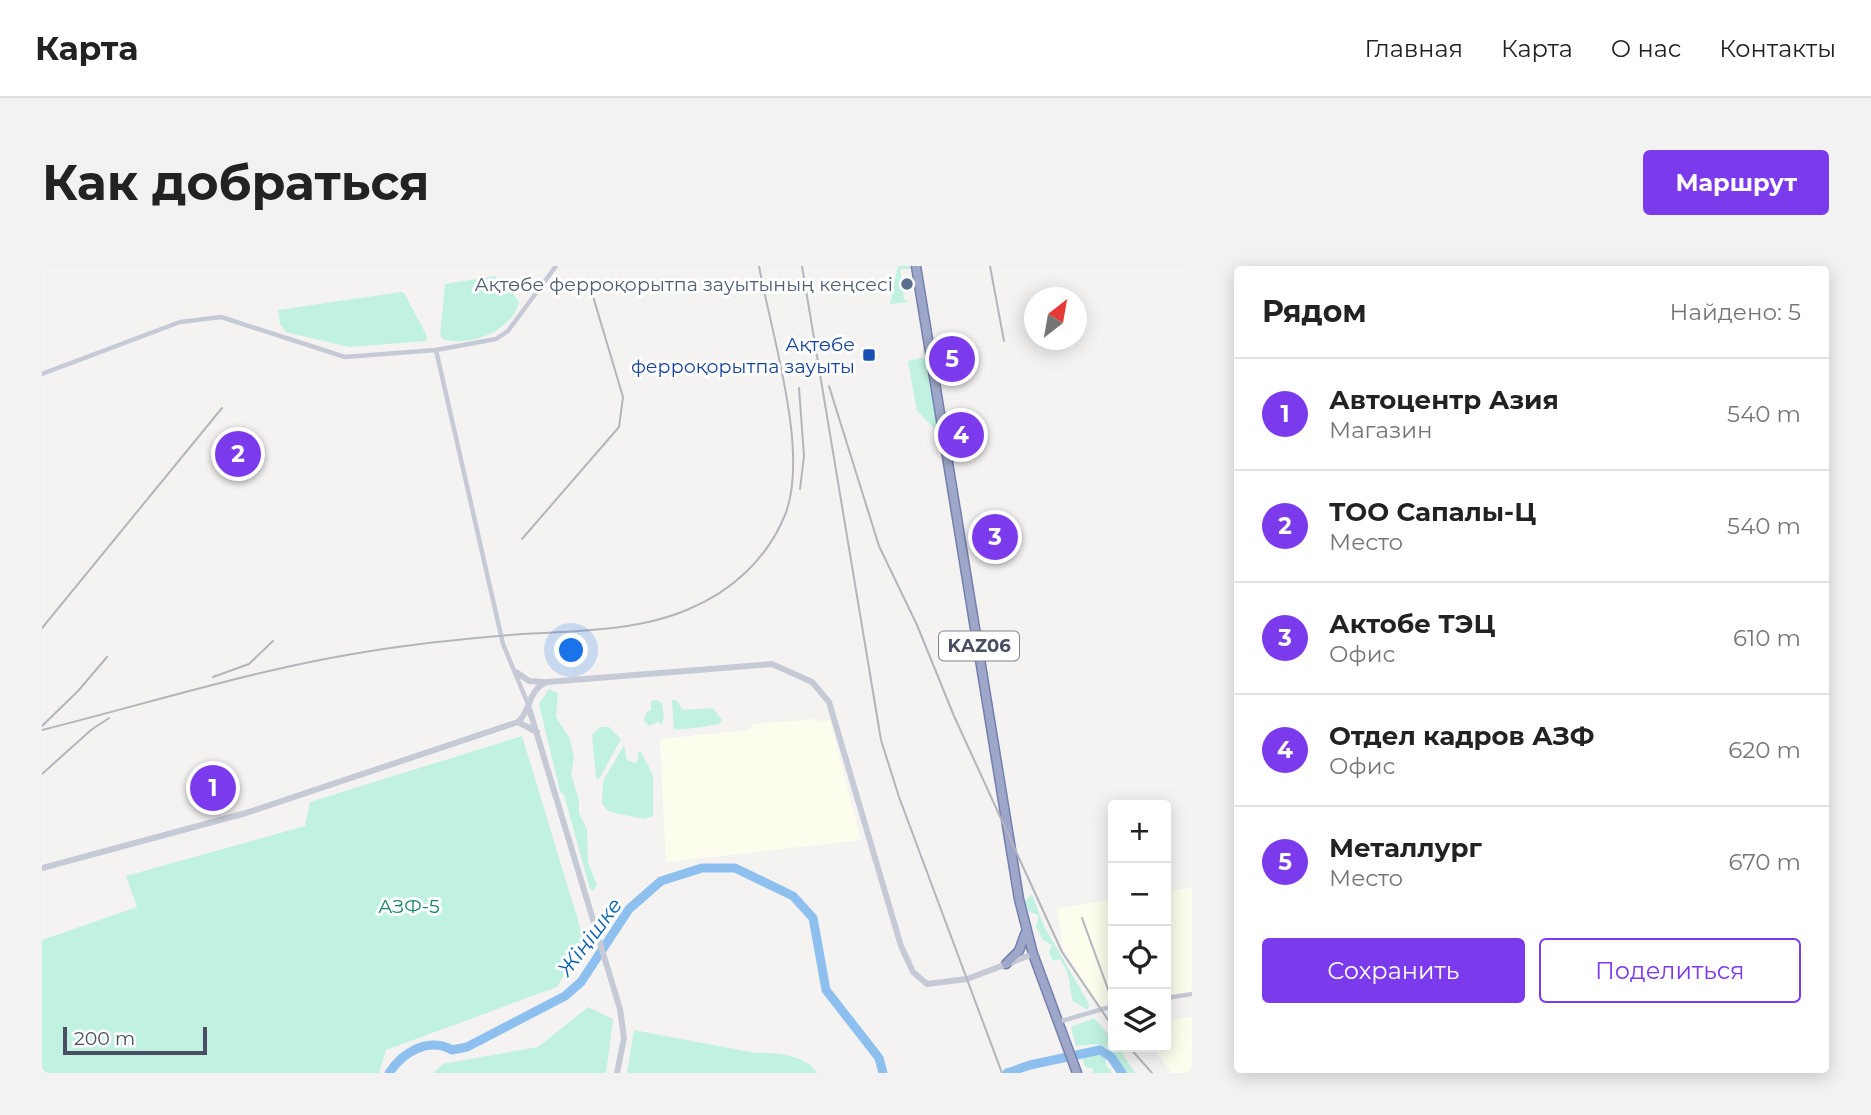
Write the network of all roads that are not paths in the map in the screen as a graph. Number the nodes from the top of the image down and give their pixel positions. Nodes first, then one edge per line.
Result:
1 (556, 266) edge
2 (916, 266) edge
3 (436, 350) junction
4 (42, 373) edge
5 (516, 673) junction
6 (547, 682) junction
7 (529, 705) junction
8 (518, 722) junction
9 (537, 732) junction
10 (42, 868) edge
11 (1025, 927) junction
12 (1033, 954) junction
13 (1006, 964) junction
14 (1192, 994) edge
15 (1171, 997) edge
16 (1108, 1007) edge
17 (1057, 1022) junction
18 (1077, 1072) edge
19 (617, 1073) edge

1 - 3 street
2 - 11 highway, KАZ06
3 - 4 street
3 - 5 street
5 - 6 street
5 - 7 street
6 - 7 street
6 - 13 street
7 - 8 street
7 - 9 street
8 - 9 street
8 - 10 street
9 - 19 street
11 - 12 highway, KАZ06
11 - 13 highway
12 - 13 street
12 - 17 highway, KАZ06
14 - 15 street
16 - 17 street
17 - 18 highway, KАZ06

